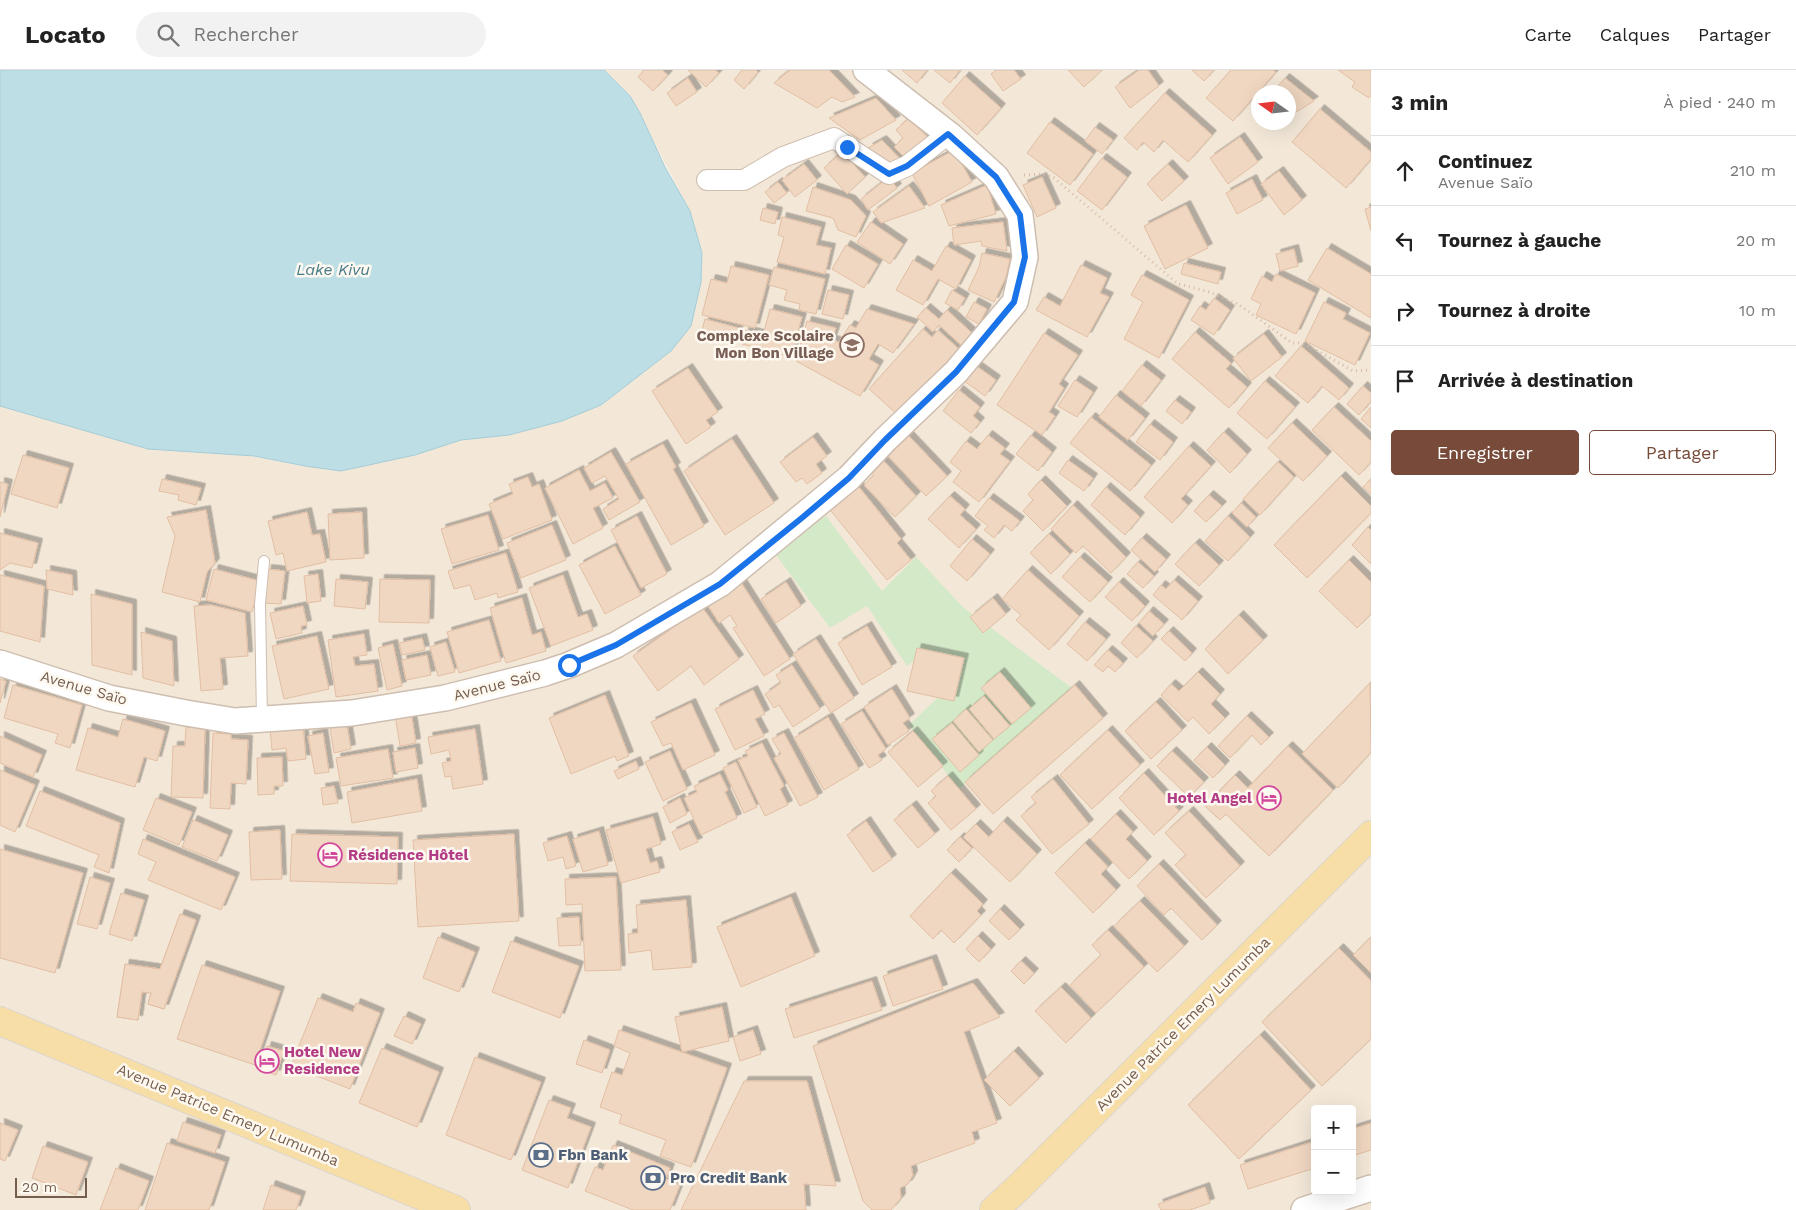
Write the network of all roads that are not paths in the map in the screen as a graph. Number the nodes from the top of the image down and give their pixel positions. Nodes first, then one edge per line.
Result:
1 (866, 70) edge
2 (948, 134) junction
3 (707, 180) dead end
4 (264, 561) dead end
5 (0, 663) edge
6 (262, 720) junction
7 (1371, 836) edge
8 (0, 1021) edge
9 (1371, 1188) edge
10 (456, 1210) edge
11 (994, 1210) edge
12 (1304, 1210) edge

1 - 2 street, Avenue Saïo
2 - 3 street
2 - 6 street, Avenue Saïo
4 - 6 lane
5 - 6 street, Avenue Saïo
7 - 11 main road, Avenue Patrice Emery Lumumba
8 - 10 main road, Avenue Patrice Emery Lumumba
9 - 12 street

